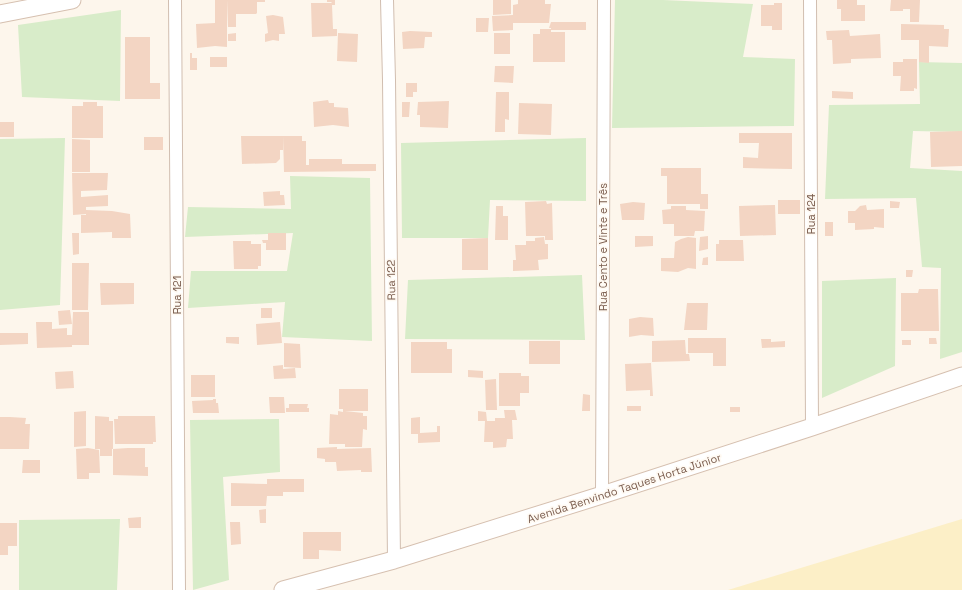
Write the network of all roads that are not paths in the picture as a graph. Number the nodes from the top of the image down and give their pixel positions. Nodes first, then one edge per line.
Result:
1 (72, 0) edge
2 (176, 0) edge
3 (387, 0) edge
4 (604, 0) edge
5 (810, 0) edge
6 (0, 14) edge
7 (962, 376) edge
8 (812, 428) junction
9 (602, 495) junction
10 (394, 560) junction
11 (179, 590) edge
12 (283, 590) edge

1 - 6 street
2 - 11 street, Rua 121
3 - 10 street, Rua 122
4 - 9 street, Rua Cento e Vinte e Três
5 - 8 street, Rua 124
7 - 8 street, Avenida Benvindo Taques Horta Júnior
8 - 9 street, Avenida Benvindo Taques Horta Júnior
9 - 10 street, Avenida Benvindo Taques Horta Júnior
10 - 12 street, Avenida Benvindo Taques Horta Júnior

